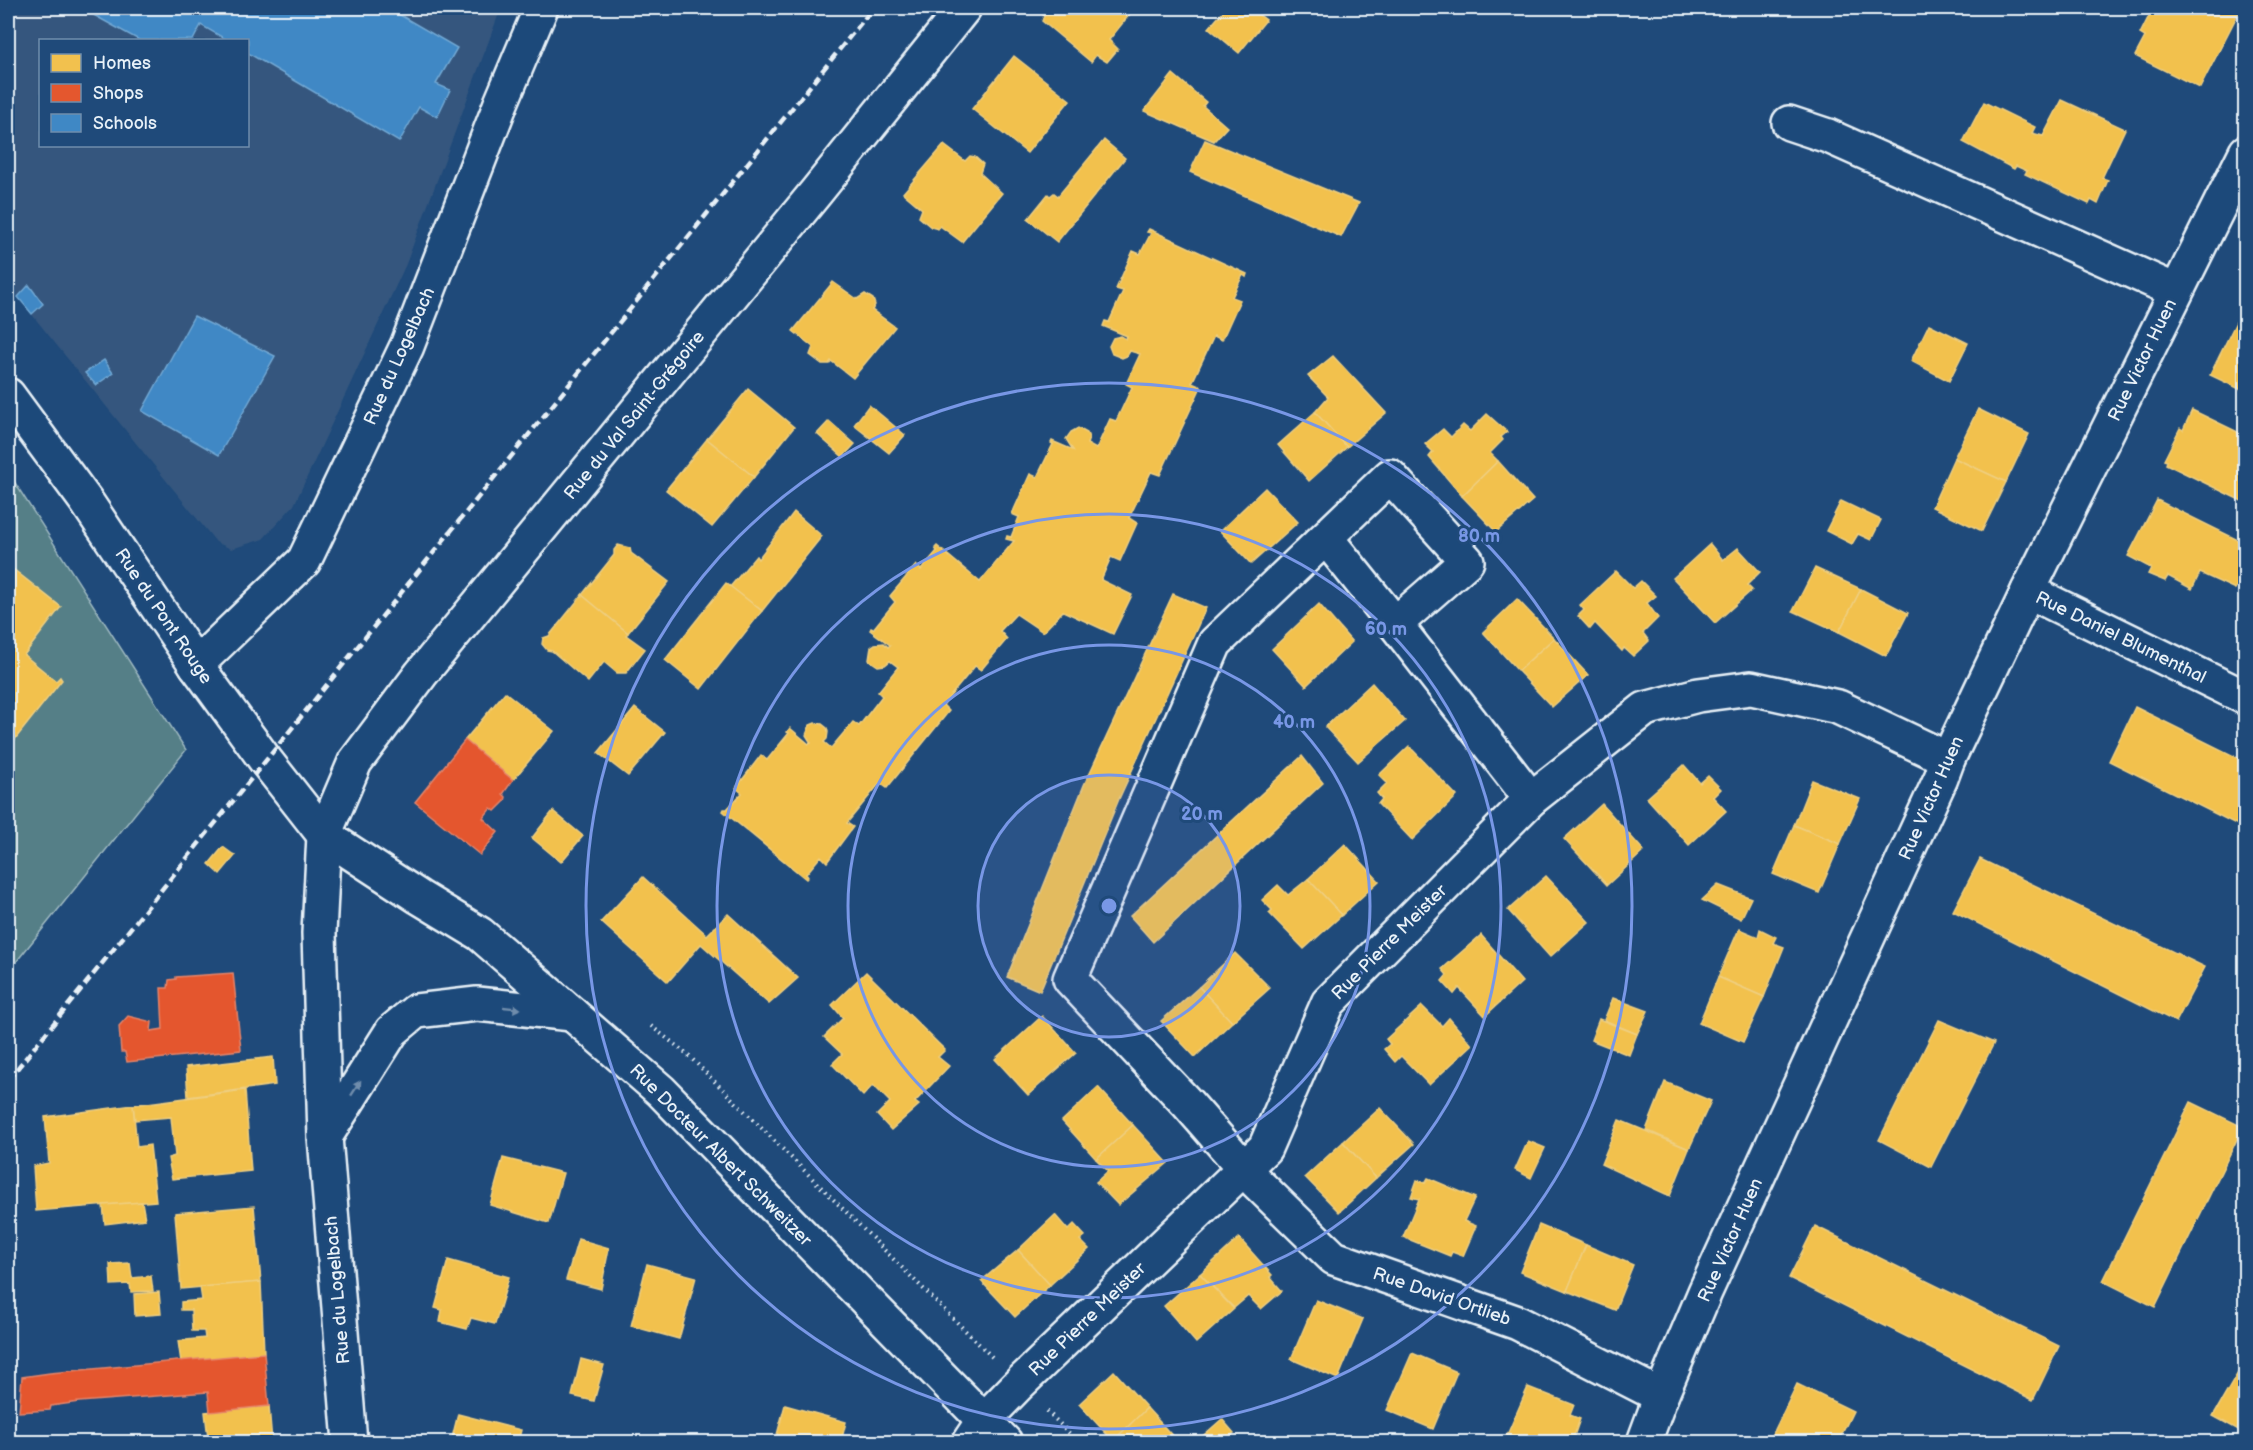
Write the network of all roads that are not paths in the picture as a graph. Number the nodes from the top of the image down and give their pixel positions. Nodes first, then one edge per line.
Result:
1 (541, 8) edge
2 (964, 8) edge
3 (1789, 123) dead end
4 (2244, 160) edge
5 (2176, 291) junction
6 (8, 395) edge
7 (1326, 538) junction
8 (2028, 591) junction
9 (1395, 624) junction
10 (196, 665) junction
11 (2246, 698) edge
12 (1948, 759) junction
13 (1531, 799) junction
14 (324, 835) junction
15 (572, 1014) junction
16 (325, 1137) junction
17 (1244, 1168) junction
18 (1661, 1396) junction
19 (986, 1435) edge
20 (350, 1443) edge
21 (1644, 1443) edge

1 - 10 street, Rue du Logelbach
2 - 14 street, Rue du Val Saint-Grégoire
3 - 5 street
4 - 5 street, Rue Victor Huen
5 - 8 street, Rue Victor Huen
6 - 10 street, Rue du Pont Rouge
7 - 9 street
7 - 9 street
7 - 17 street
8 - 11 street, Rue Daniel Blumenthal
8 - 12 street, Rue Victor Huen
9 - 13 street
10 - 14 street, Rue du Pont Rouge
12 - 13 street, Rue Pierre Meister
12 - 18 street, Rue Victor Huen
13 - 17 street, Rue Pierre Meister
14 - 15 street, Rue Docteur Albert Schweitzer
14 - 16 street, Rue du Logelbach
16 -> 15 street
15 - 19 street, Rue Docteur Albert Schweitzer
16 - 20 street, Rue du Logelbach
17 - 18 street, Rue David Ortlieb
17 - 19 street, Rue Pierre Meister
18 - 21 street, Rue Victor Huen

